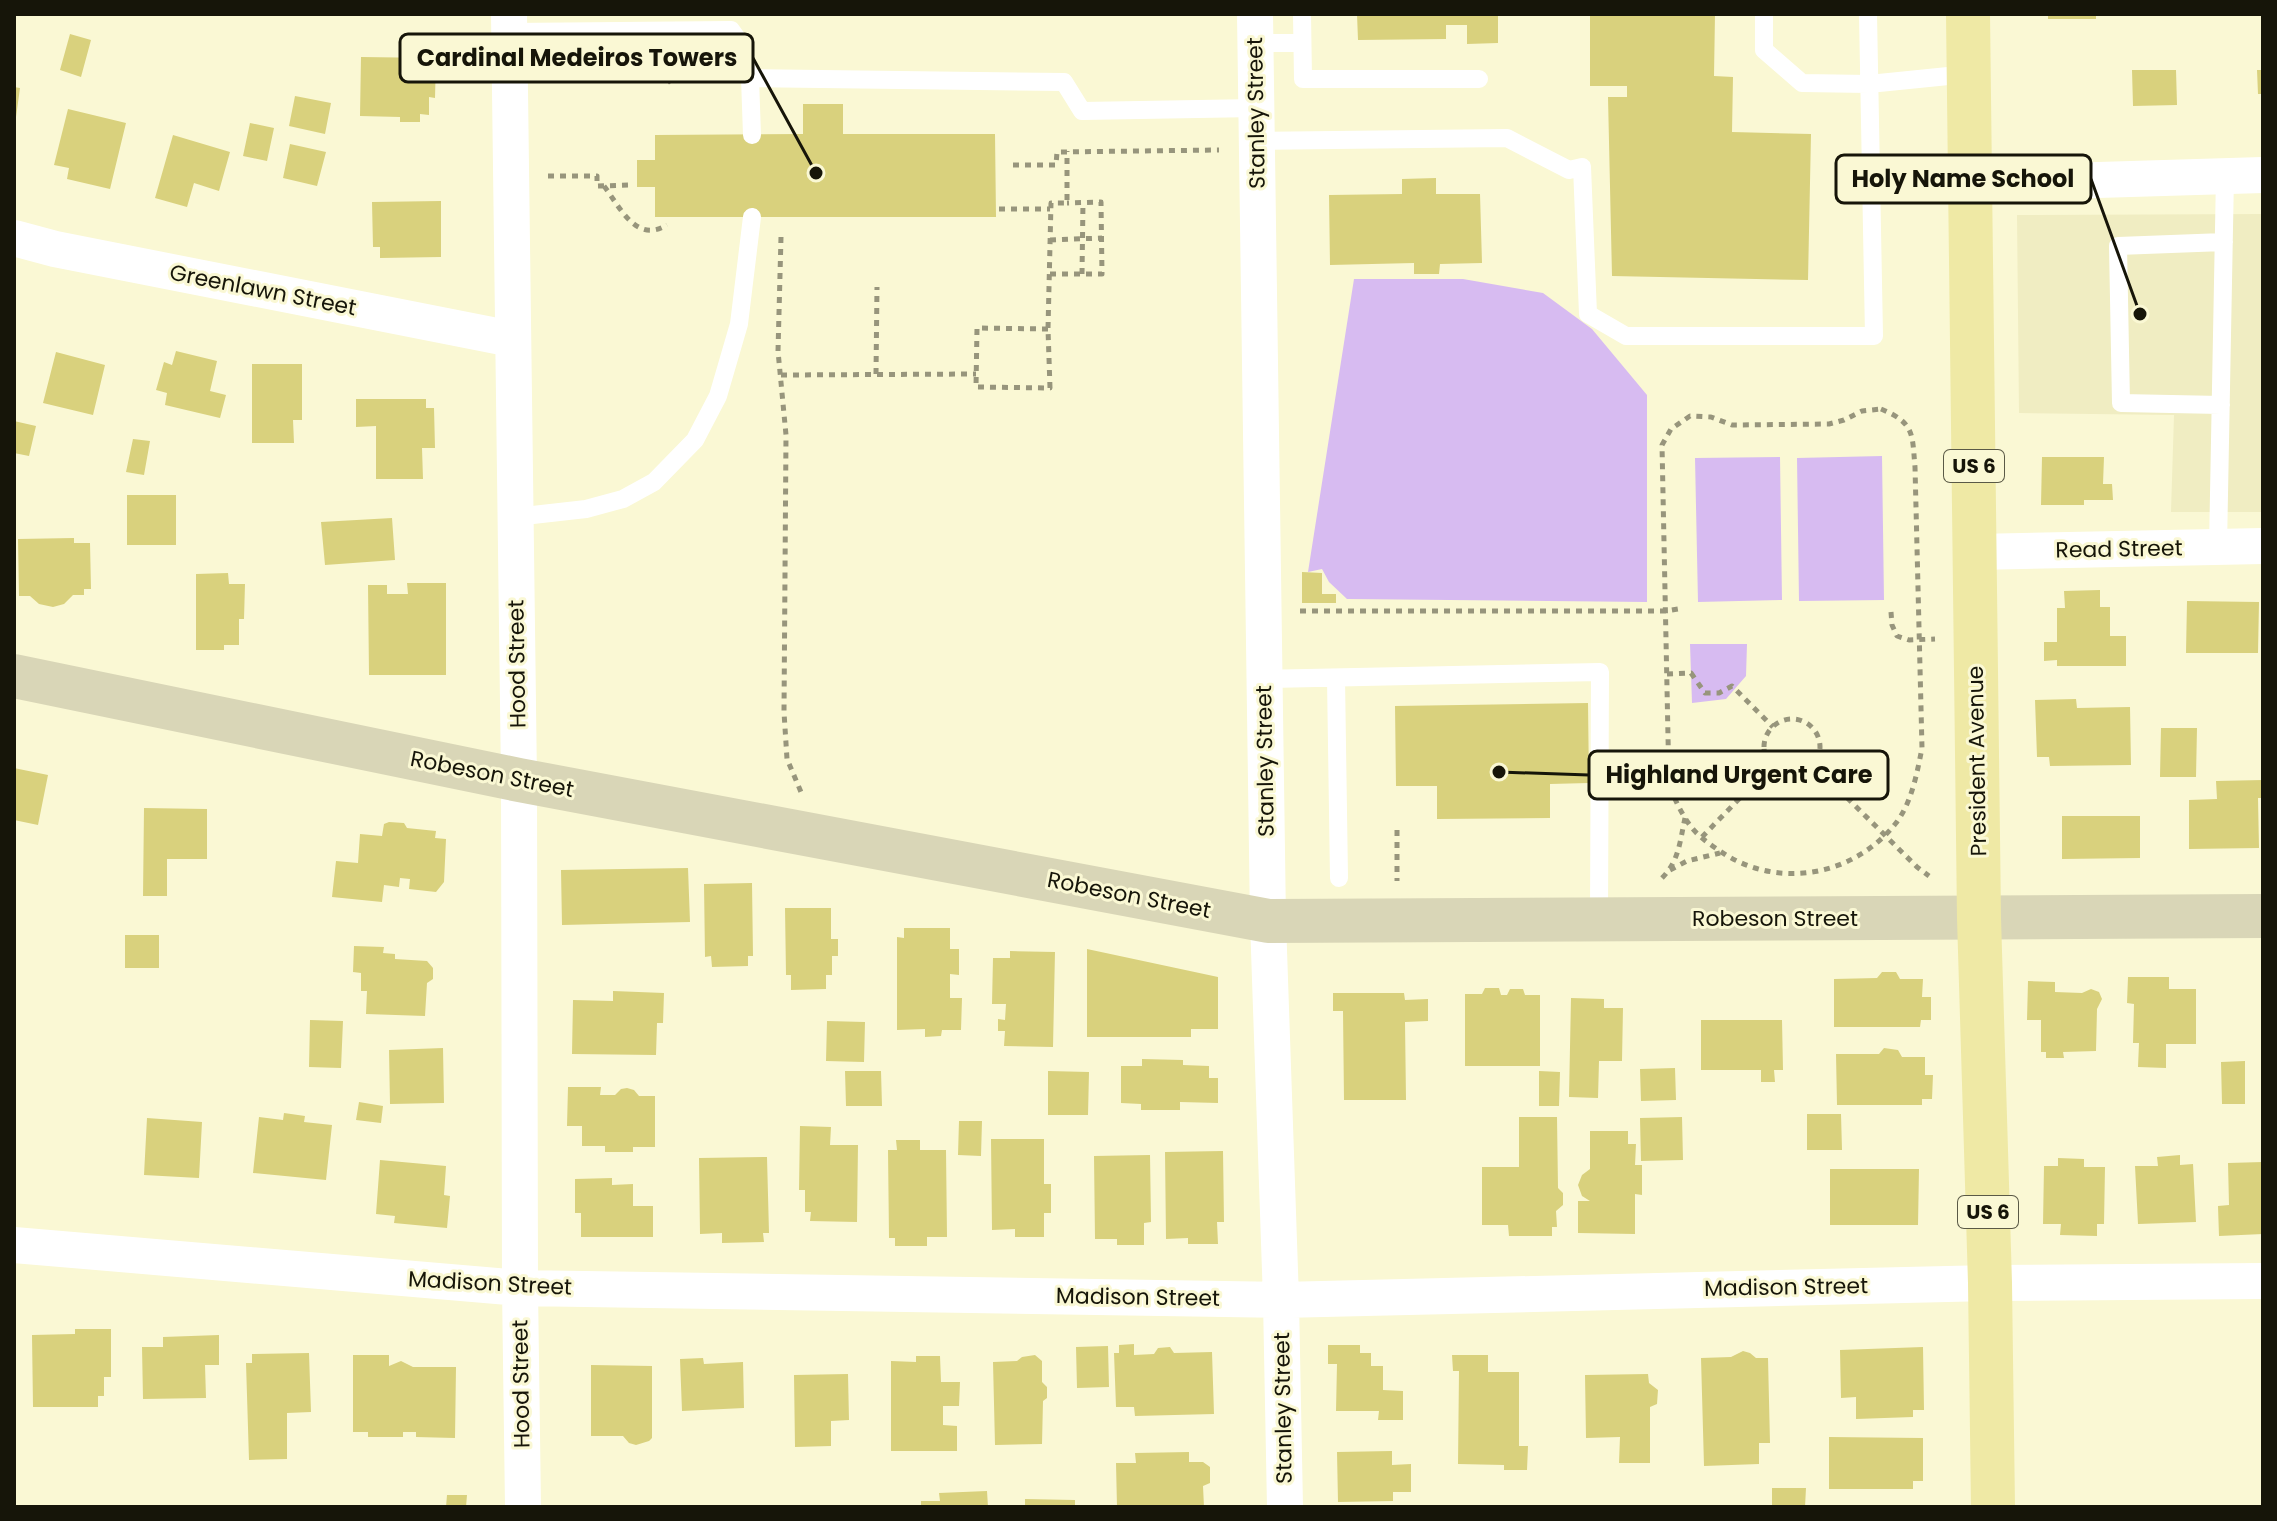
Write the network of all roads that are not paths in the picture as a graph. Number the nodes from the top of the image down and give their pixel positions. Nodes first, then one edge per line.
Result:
1 (1302, 14) edge
2 (1764, 14) edge
3 (1868, 14) edge
4 (1968, 14) edge
5 (731, 22) edge
6 (509, 23) edge
7 (1255, 29) edge
8 (1302, 43) junction
9 (1969, 74) junction
10 (750, 78) junction
11 (1479, 79) dead end
12 (1869, 84) junction
13 (1256, 125) junction
14 (752, 135) dead end
15 (2263, 175) edge
16 (2225, 176) junction
17 (1969, 184) junction
18 (752, 217) dead end
19 (14, 238) edge
20 (2224, 242) junction
21 (512, 339) junction
22 (2221, 405) junction
23 (515, 517) junction
24 (2263, 546) edge
25 (2218, 547) junction
26 (1975, 552) junction
27 (14, 676) edge
28 (1336, 678) junction
29 (1264, 679) junction
30 (519, 780) junction
31 (1339, 878) dead end
32 (2263, 916) edge
33 (1979, 918) junction
34 (1599, 919) junction
35 (1268, 921) junction
36 (14, 1245) edge
37 (2263, 1281) edge
38 (1990, 1283) junction
39 (520, 1288) junction
40 (1281, 1300) junction
41 (523, 1507) edge
42 (1285, 1507) edge
43 (1993, 1507) edge

1 - 8 lane
2 - 12 lane
3 - 12 lane
4 - 9 main road, President Avenue / US 6
5 - 6 lane
5 - 10 lane
6 - 21 street, Hood Street
7 - 8 lane
7 - 13 street, Stanley Street
8 - 11 lane
9 - 12 lane
9 - 17 main road, President Avenue / US 6
10 - 13 lane
10 - 14 lane
12 - 13 lane
13 - 29 street, Stanley Street
15 - 16 street
16 - 17 street
16 - 20 lane
17 - 26 main road, President Avenue / US 6
18 - 23 lane
19 - 21 street, Greenlawn Street
20 - 22 lane
20 - 22 lane
21 - 23 street, Hood Street
22 - 25 lane
23 - 30 street, Hood Street
24 - 25 street, Read Street
25 - 26 street, Read Street
26 - 33 main road, President Avenue / US 6
27 - 30 main road, Robeson Street
28 - 29 lane
28 - 31 lane
28 - 34 lane
29 - 35 street, Stanley Street
30 - 35 main road, Robeson Street
30 - 39 street, Hood Street
32 - 33 main road, Robeson Street
33 - 34 main road, Robeson Street
33 - 38 main road, President Avenue / US 6
34 - 35 main road, Robeson Street
35 - 40 street, Stanley Street
36 - 39 street, Madison Street
37 - 38 street, Madison Street
38 - 40 street, Madison Street
38 - 43 main road, President Avenue / US 6
39 - 40 street, Madison Street
39 - 41 street, Hood Street
40 - 42 street, Stanley Street

